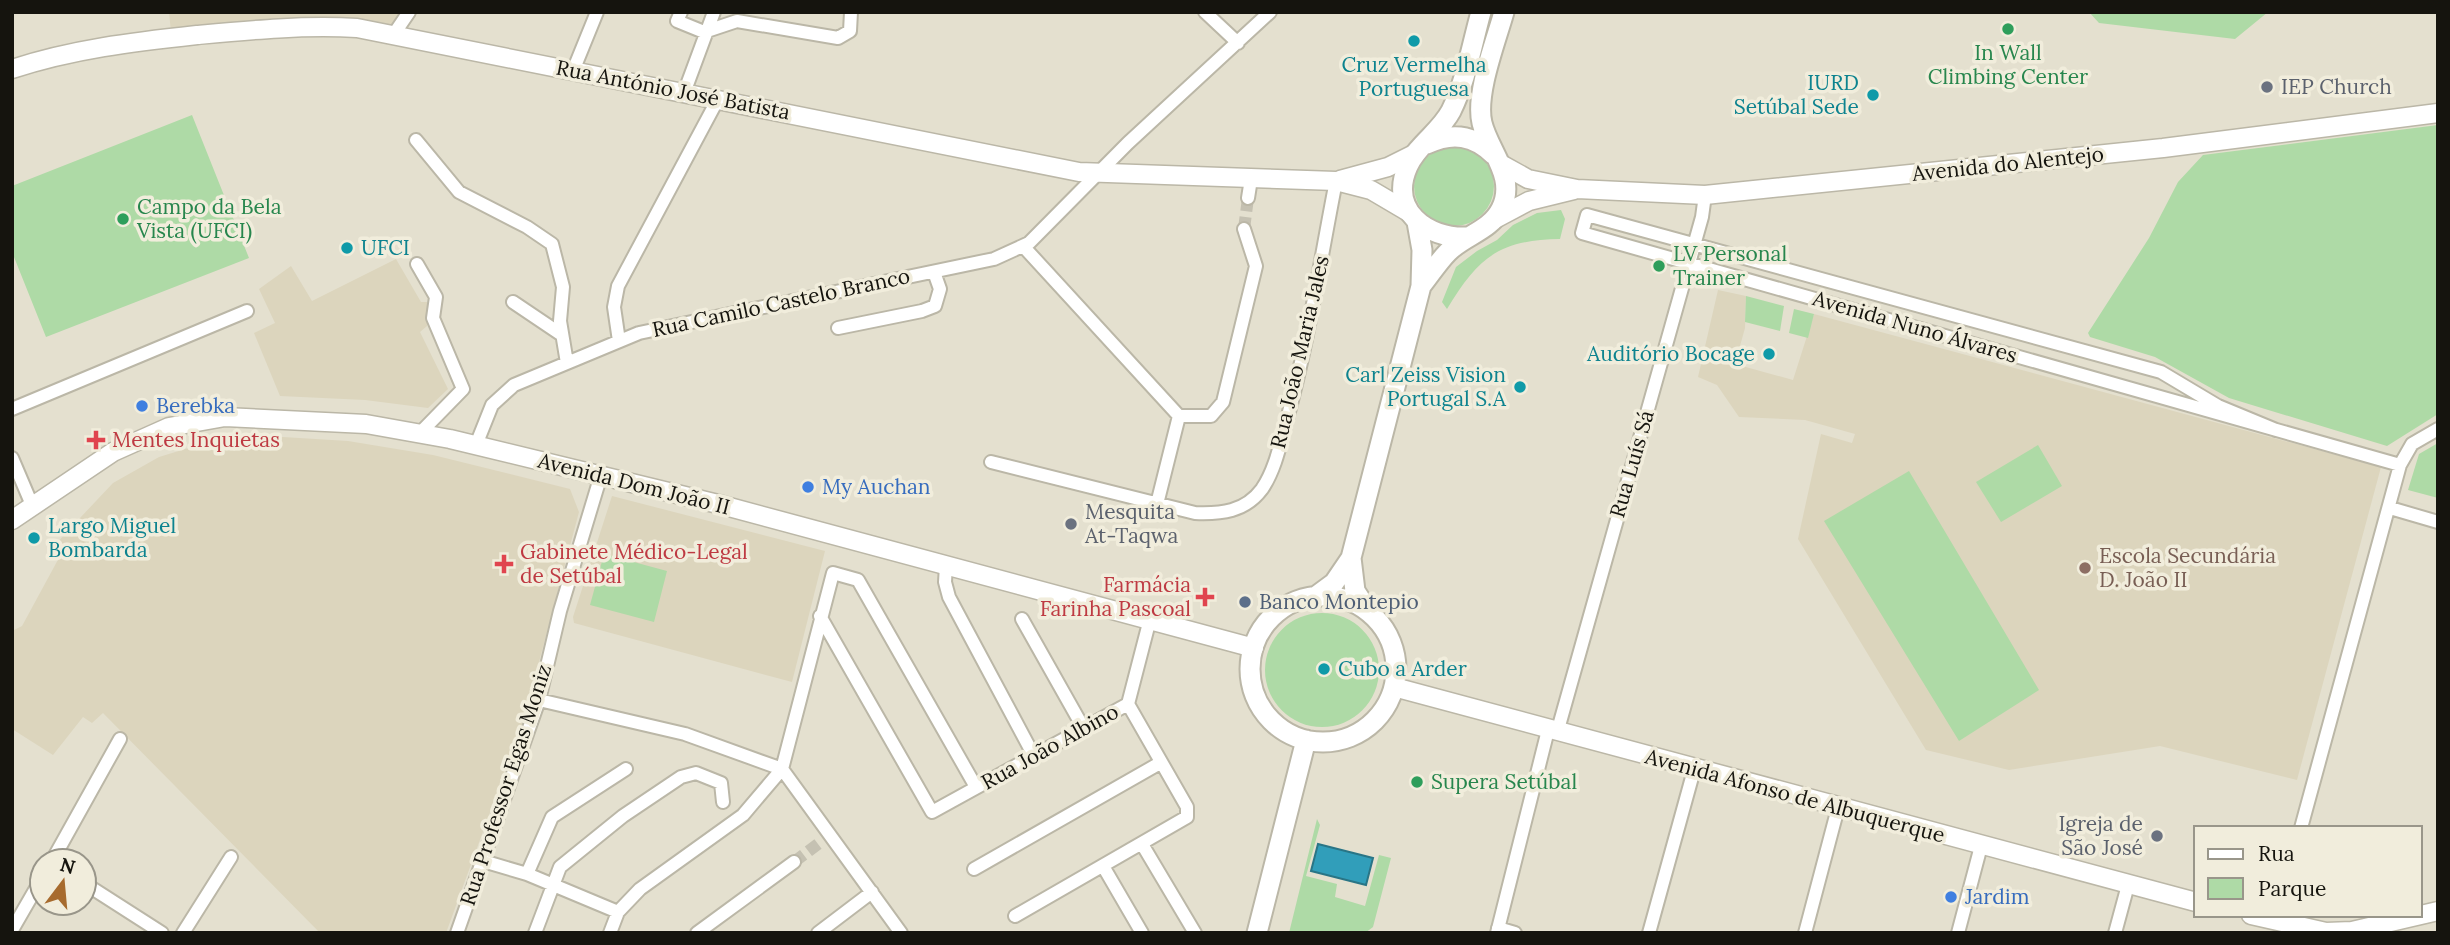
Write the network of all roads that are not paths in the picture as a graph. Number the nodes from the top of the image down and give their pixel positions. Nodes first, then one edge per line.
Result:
1 (409, 12) edge
2 (597, 12) edge
3 (681, 12) edge
4 (714, 12) edge
5 (851, 12) edge
6 (1205, 12) edge
7 (1270, 12) edge
8 (1481, 12) edge
9 (1504, 12) edge
10 (704, 32) junction
11 (394, 34) junction
12 (1238, 43) junction
13 (12, 69) edge
14 (573, 71) junction
15 (684, 93) junction
16 (718, 99) junction
17 (2438, 113) edge
18 (416, 140) dead end
19 (1421, 149) junction
20 (1498, 160) junction
21 (1097, 173) junction
22 (1251, 179) junction
23 (1336, 181) junction
24 (1577, 189) junction
25 (1705, 195) junction
26 (1248, 198) tunnel mouth
27 (1413, 217) junction
28 (1495, 219) junction
29 (1244, 229) tunnel mouth
30 (1467, 237) junction
31 (1694, 244) junction
32 (1023, 246) junction
33 (1689, 263) junction
34 (416, 264) dead end
35 (934, 271) junction
36 (1421, 286) junction
37 (513, 302) dead end
38 (247, 311) dead end
39 (838, 328) dead end
40 (562, 335) junction
41 (619, 341) junction
42 (567, 363) junction
43 (2161, 372) junction
44 (2150, 394) junction
45 (12, 409) edge
46 (1179, 416) junction
47 (2438, 429) edge
48 (2276, 430) junction
49 (421, 432) junction
50 (476, 445) junction
51 (12, 458) edge
52 (991, 463) dead end
53 (2400, 465) junction
54 (601, 475) junction
55 (1157, 503) junction
56 (2390, 508) junction
57 (23, 512) edge
58 (2438, 522) edge
59 (12, 534) edge
60 (1351, 558) junction
61 (946, 565) junction
62 (1315, 597) junction
63 (820, 616) junction
64 (1374, 617) junction
65 (1022, 619) dead end
66 (1150, 619) junction
67 (1254, 648) junction
68 (1394, 687) junction
69 (539, 700) junction
70 (1128, 704) junction
71 (1084, 729) junction
72 (1553, 731) junction
73 (120, 739) dead end
74 (1306, 740) junction
75 (1034, 756) junction
76 (1160, 763) junction
77 (626, 769) dead end
78 (782, 769) junction
79 (1694, 769) junction
80 (976, 787) junction
81 (723, 802) dead end
82 (1838, 808) junction
83 (2302, 826) edge
84 (1142, 844) junction
85 (1981, 846) junction
86 (60, 847) edge
87 (231, 857) dead end
88 (483, 861) junction
89 (794, 862) tunnel mouth
90 (1103, 866) junction
91 (974, 869) dead end
92 (527, 874) junction
93 (2128, 885) junction
94 (554, 886) junction
95 (98, 892) edge
96 (872, 892) junction
97 (28, 902) edge
98 (2194, 902) edge
99 (2438, 911) edge
100 (618, 912) junction
101 (1015, 916) dead end
102 (2257, 917) edge
103 (2275, 923) edge
104 (2403, 926) edge
105 (12, 930) edge
106 (1497, 930) edge
107 (162, 933) edge
108 (183, 933) edge
109 (457, 933) edge
110 (535, 933) edge
111 (610, 933) edge
112 (697, 933) edge
113 (818, 933) edge
114 (901, 933) edge
115 (1142, 933) edge
116 (1195, 933) edge
117 (1256, 933) edge
118 (1515, 933) edge
119 (1649, 933) edge
120 (1805, 933) edge
121 (1958, 933) edge
122 (2115, 933) edge
123 (2326, 933) edge

1 - 11 street
2 - 14 street
3 - 10 street
4 - 10 street
5 - 10 street
6 - 12 street
7 - 12 street, Rua Camilo Castelo Branco
8 - 19 main road
9 - 20 main road
10 - 15 street
11 - 13 main road, Rua António José Batista
11 - 14 main road, Rua António José Batista
12 - 21 street, Rua Camilo Castelo Branco
14 - 15 main road, Rua António José Batista
15 - 16 main road, Rua António José Batista
16 - 21 main road, Rua António José Batista
16 - 41 street
17 - 25 main road, Avenida do Alentejo
18 - 40 street
19 - 20 main road
19 - 23 main road, Rua António José Batista
19 - 27 main road
20 - 24 main road, Avenida do Alentejo
20 - 28 main road
21 - 22 main road, Rua António José Batista
21 - 32 street, Rua Camilo Castelo Branco
22 - 23 main road, Rua António José Batista
22 - 26 street
23 - 27 main road, Rua António José Batista
23 - 55 street, Rua João Maria Jales
24 - 25 main road, Avenida do Alentejo
24 - 28 main road, Avenida do Alentejo
25 - 31 street, Rua Luís Sá
27 - 30 main road
27 - 36 main road
28 - 30 main road
29 - 46 street
30 - 36 main road
31 - 33 street, Rua Luís Sá
31 - 33 street, Avenida Nuno Álvares
31 - 43 street, Avenida Nuno Álvares
32 - 35 street, Rua Camilo Castelo Branco
32 - 46 street
33 - 44 street, Avenida Nuno Álvares
33 - 72 street, Rua Luís Sá
34 - 49 street
35 - 39 street
35 - 41 street, Rua Camilo Castelo Branco
36 - 60 main road
37 - 40 street
38 - 45 street
40 - 42 street
41 - 42 street, Rua Camilo Castelo Branco
42 - 50 street, Rua Camilo Castelo Branco
43 - 44 street
43 - 48 street, Avenida Nuno Álvares
44 - 48 street, Avenida Nuno Álvares
46 - 55 street
47 - 53 street
48 - 53 street, Avenida Nuno Álvares
49 - 50 main road, Avenida Dom João II
49 - 57 main road, Avenida Dom João II
50 - 54 main road, Avenida Dom João II
51 - 57 street
52 - 55 street, Rua João Maria Jales
53 - 56 street
54 - 61 main road, Avenida Dom João II
54 - 69 street, Rua Professor Egas Moniz
56 - 58 street
56 - 83 street
57 - 59 main road
60 - 62 main road
60 - 64 main road
61 - 66 main road, Avenida Dom João II
61 - 75 street
62 - 64 main road
62 - 67 main road
63 - 78 street
63 - 80 street, Rua João Albino
63 - 80 street
64 - 68 main road
65 - 71 street
66 - 67 main road, Avenida Dom João II
66 - 70 street, Rua João Albino
67 - 74 main road
68 - 72 main road, Avenida Afonso de Albuquerque
68 - 74 main road
69 - 78 street
69 - 88 street, Rua Professor Egas Moniz
70 - 71 street, Rua João Albino
70 - 76 street
71 - 75 street, Rua João Albino
72 - 79 main road, Avenida Afonso de Albuquerque
72 - 106 street, Rua Luís Sá
73 - 86 street
74 - 117 main road
75 - 80 street, Rua João Albino
76 - 84 street
76 - 91 street
77 - 92 street
78 - 96 street
78 - 100 street
79 - 82 main road, Avenida Afonso de Albuquerque
79 - 119 street
81 - 94 street
82 - 85 main road, Avenida Afonso de Albuquerque
82 - 120 street
84 - 90 street
84 - 116 street
85 - 93 main road, Avenida Afonso de Albuquerque
85 - 121 street
87 - 108 street
88 - 92 street
88 - 109 street, Rua Professor Egas Moniz
89 - 112 street
90 - 101 street
90 - 115 street
92 - 94 street
93 - 98 main road, Avenida Afonso de Albuquerque
93 - 122 street
94 - 100 street
94 - 110 street
95 - 107 street
96 - 113 street
96 - 114 street
97 - 105 street
99 - 104 main road
100 - 111 street
102 - 103 main road
103 - 123 main road
104 - 123 main road
106 - 118 street

